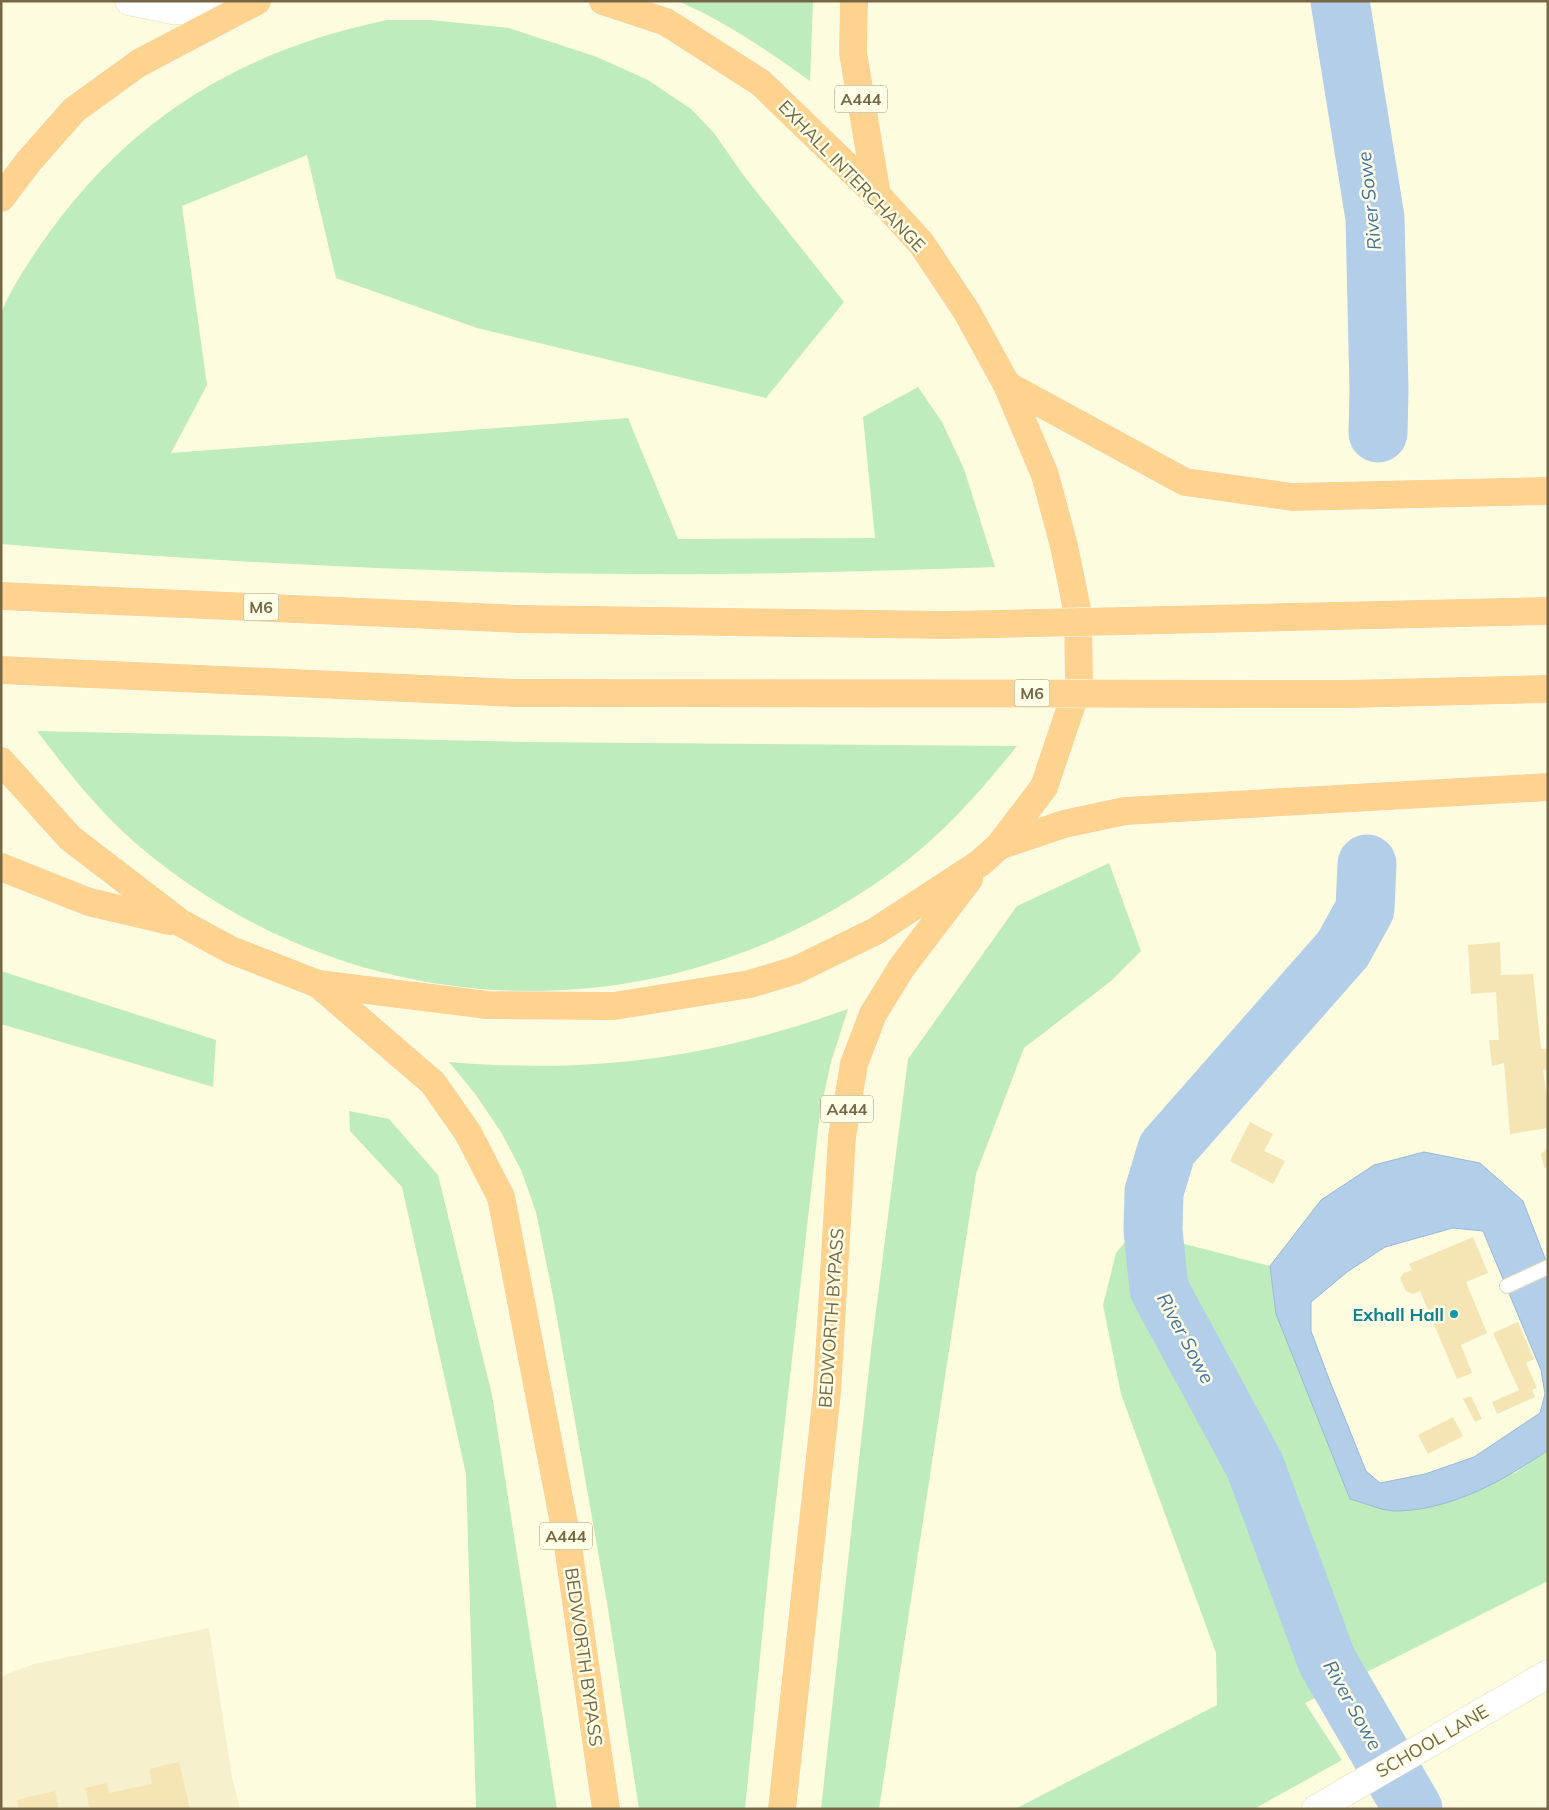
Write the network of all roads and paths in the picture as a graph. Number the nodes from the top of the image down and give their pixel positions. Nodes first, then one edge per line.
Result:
1 (129, 1) edge
2 (603, 1) edge
3 (854, 1) edge
4 (248, 5) edge
5 (876, 196) junction
6 (1, 198) edge
7 (1007, 385) junction
8 (1548, 491) edge
9 (1, 596) edge
10 (1548, 611) edge
11 (5, 670) edge
12 (1548, 689) edge
13 (1, 761) edge
14 (1548, 787) edge
15 (989, 855) junction
16 (1, 867) edge
17 (181, 923) junction
18 (318, 984) junction
19 (1548, 1267) edge
20 (1507, 1286) dead end
21 (1548, 1674) edge
22 (606, 1809) edge
23 (782, 1809) edge
24 (1316, 1809) edge

1 - 4 street
2 - 5 highway, EXHALL INTERCHANGE
3 - 5 highway, A444
4 - 6 highway
5 - 7 highway, EXHALL INTERCHANGE
7 - 8 highway
7 - 15 highway, EXHALL INTERCHANGE
9 - 10 highway, M6, bridge
11 - 12 highway, M6, bridge
13 - 17 highway, EXHALL INTERCHANGE
14 - 15 highway
15 - 18 highway, EXHALL INTERCHANGE
15 - 23 highway, BEDWORTH BYPASS / A444
16 - 17 highway
17 - 18 highway, EXHALL INTERCHANGE
18 - 22 highway, BEDWORTH BYPASS / A444
19 - 20 lane
21 - 24 street, SCHOOL LANE

